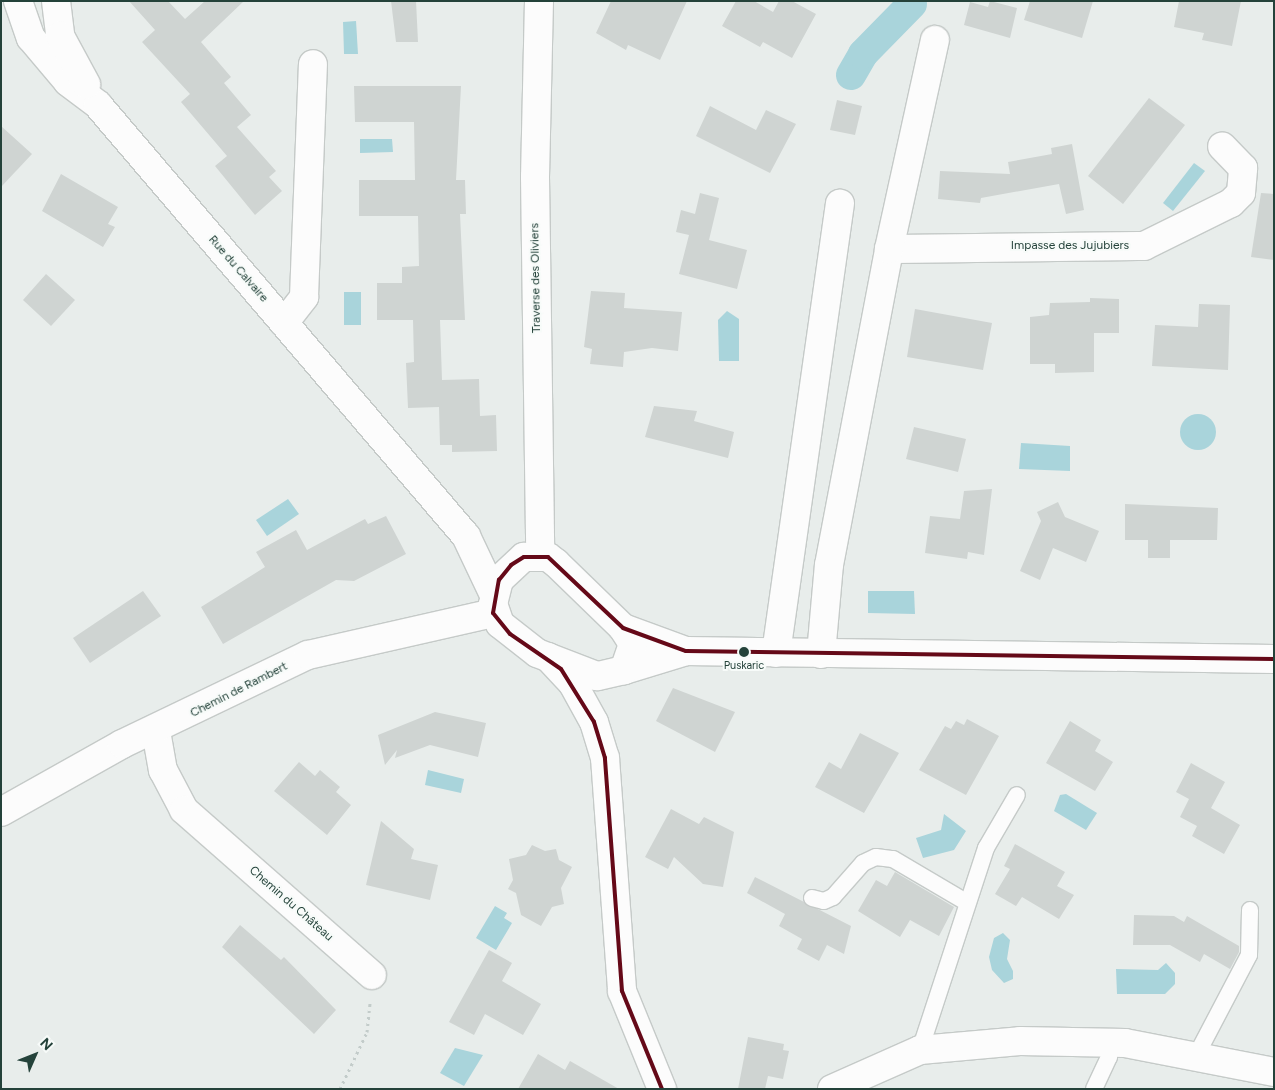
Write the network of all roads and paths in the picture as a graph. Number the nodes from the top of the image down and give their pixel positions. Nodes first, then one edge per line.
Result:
1 (56, 1) edge
2 (539, 1) edge
3 (13, 7) edge
4 (936, 40) dead end
5 (313, 64) dead end
6 (98, 105) junction
7 (1222, 146) dead end
8 (840, 204) dead end
9 (889, 250) junction
10 (284, 323) junction
11 (466, 536) junction
12 (532, 556) junction
13 (494, 604) junction
14 (623, 628) junction
15 (686, 651) junction
16 (776, 653) junction
17 (821, 654) junction
18 (548, 657) junction
19 (1274, 658) edge
20 (621, 672) junction
21 (594, 722) junction
22 (156, 731) junction
23 (1017, 795) dead end
24 (1, 812) edge
25 (812, 898) dead end
26 (966, 902) junction
27 (1250, 910) dead end
28 (372, 975) joint
29 (1110, 1043) junction
30 (920, 1050) junction
31 (1196, 1056) junction
32 (1274, 1072) edge
33 (340, 1089) edge
34 (662, 1089) edge
35 (832, 1089) edge
36 (1094, 1089) edge

1 - 6 street
2 - 12 street, Traverse des Oliviers
3 - 6 street, Rue du Calvaire
4 - 9 street
5 - 10 street
6 - 10 street, Rue du Calvaire
7 - 9 street, Impasse des Jujubiers
8 - 16 street
9 - 17 street
10 - 11 street, Rue du Calvaire
11 - 12 street, Rue du Calvaire
11 - 13 street, Rue du Calvaire
12 - 13 street
12 - 14 street, Rue du Calvaire
13 - 18 street, Rue du Calvaire
13 - 22 street, Chemin de Rambert
14 - 15 street
14 - 20 street
15 - 16 street
15 - 20 street
16 - 17 street
17 - 19 street
18 - 20 street
18 - 21 street
20 - 21 street
21 - 34 street
22 - 24 street, Chemin de Rambert
22 - 28 street, Chemin du Château
23 - 26 lane
25 - 26 lane
26 - 30 lane
27 - 31 lane
28 - 33 path
29 - 30 street
29 - 31 street
29 - 36 lane
30 - 35 street
31 - 32 street

